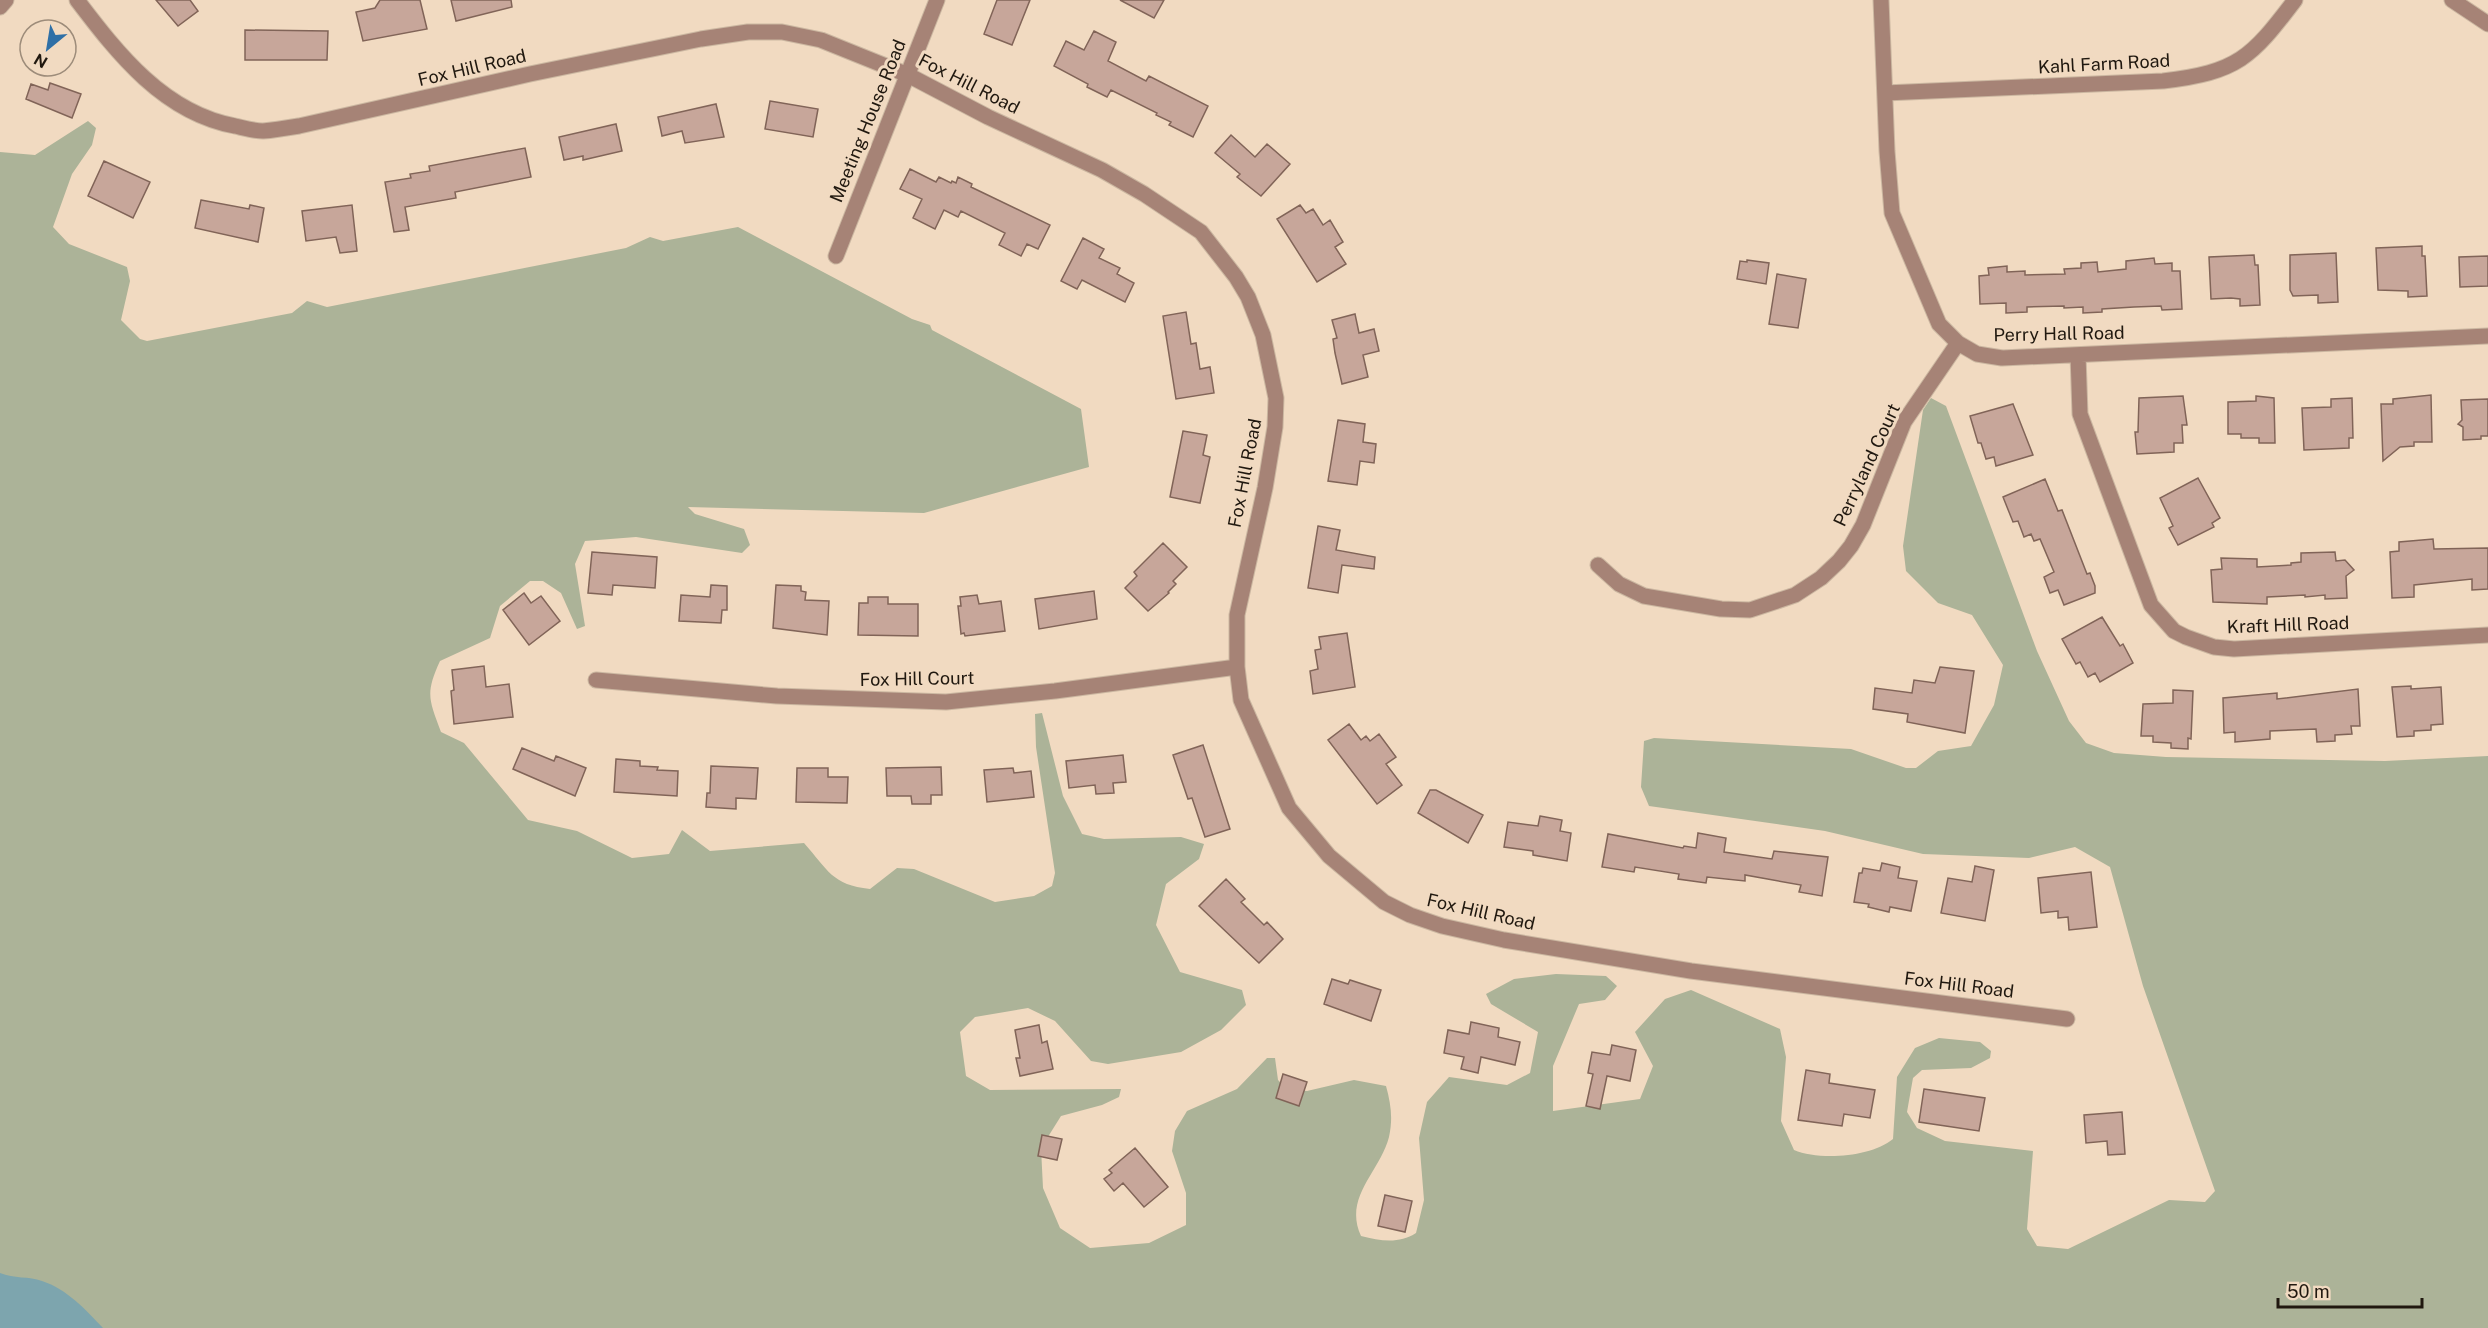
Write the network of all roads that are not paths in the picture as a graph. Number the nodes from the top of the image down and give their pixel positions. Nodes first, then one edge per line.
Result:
1 (6, 0) edge
2 (77, 0) edge
3 (937, 0) edge
4 (1881, 0) edge
5 (2295, 0) edge
6 (2452, 0) edge
7 (0, 7) edge
8 (2488, 24) edge
9 (908, 75) junction
10 (1885, 93) junction
11 (836, 256) dead end
12 (2488, 336) edge
13 (1958, 343) junction
14 (2078, 355) junction
15 (1599, 565) dead end
16 (2488, 635) edge
17 (1237, 667) junction
18 (596, 680) dead end
19 (2067, 1018) dead end

1 - 7 street
2 - 9 street, Fox Hill Road
3 - 9 street, Meeting House Road
4 - 10 street, Perry Hall Road
5 - 10 street, Kahl Farm Road
6 - 8 street
9 - 11 street, Meeting House Road
9 - 17 street, Fox Hill Road
10 - 13 street, Perry Hall Road
12 - 14 street, Perry Hall Road
13 - 14 street, Perry Hall Road
13 - 15 street, Perryland Court
14 - 16 street, Kraft Hill Road
17 - 18 street, Fox Hill Court
17 - 19 street, Fox Hill Road

